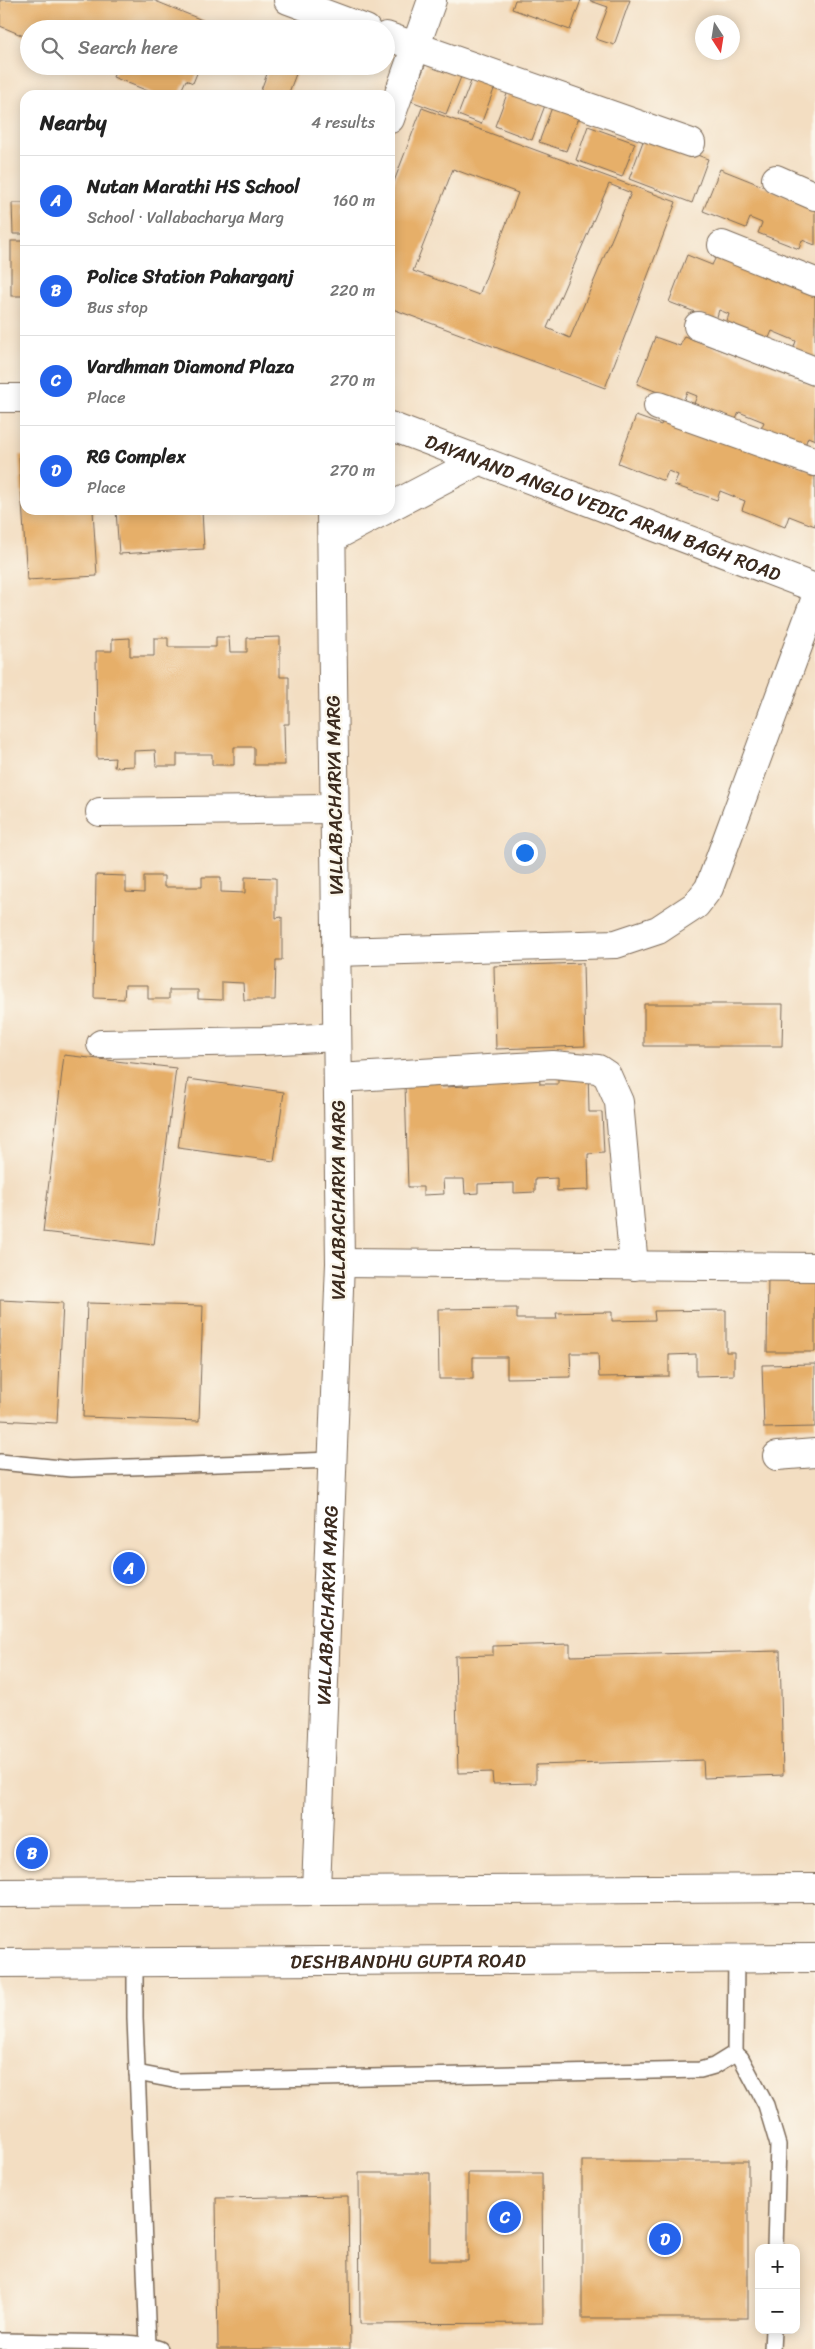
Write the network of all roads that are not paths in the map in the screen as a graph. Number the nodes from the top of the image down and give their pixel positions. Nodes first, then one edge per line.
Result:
1 (288, 0) edge
2 (432, 0) edge
3 (342, 20) edge
4 (395, 39) edge
5 (415, 47) junction
6 (395, 105) edge
7 (691, 143) dead end
8 (776, 179) dead end
9 (815, 196) edge
10 (722, 245) dead end
11 (815, 282) edge
12 (698, 326) dead end
13 (815, 371) edge
14 (0, 398) edge
15 (20, 398) edge
16 (658, 406) dead end
17 (395, 428) edge
18 (480, 460) junction
19 (815, 462) edge
20 (395, 504) edge
21 (331, 515) edge
22 (376, 515) edge
23 (332, 538) junction
24 (815, 588) edge
25 (815, 600) edge
26 (334, 809) junction
27 (100, 812) dead end
28 (336, 952) junction
29 (337, 1037) junction
30 (101, 1044) dead end
31 (338, 1078) junction
32 (340, 1263) junction
33 (634, 1266) junction
34 (815, 1267) edge
35 (815, 1453) edge
36 (776, 1456) dead end
37 (333, 1460) junction
38 (0, 1462) edge
39 (815, 1888) edge
40 (316, 1890) junction
41 (0, 1893) edge
42 (736, 1957) junction
43 (815, 1958) edge
44 (135, 1962) junction
45 (0, 1963) edge
46 (735, 2053) junction
47 (138, 2073) junction
48 (775, 2244) edge
49 (773, 2334) edge
50 (0, 2342) edge
51 (154, 2347) edge
52 (772, 2349) edge

1 - 3 street
2 - 5 street
4 - 5 street
5 - 6 street
5 - 7 street
8 - 9 street
10 - 11 street
12 - 13 street
14 - 15 street
16 - 19 street
17 - 18 street, DAYANAND ANGLO VEDIC ARAM BAGH ROAD
18 - 20 street
18 - 24 street, DAYANAND ANGLO VEDIC ARAM BAGH ROAD
21 - 23 street, VALLABACHARYA MARG
22 - 23 street
23 - 26 street, VALLABACHARYA MARG
25 - 28 street
26 - 27 street
26 - 28 street, VALLABACHARYA MARG
28 - 29 street, VALLABACHARYA MARG
29 - 30 street
29 - 31 street, VALLABACHARYA MARG
31 - 32 street, VALLABACHARYA MARG
31 - 33 street
32 - 33 street
32 - 37 street, VALLABACHARYA MARG
33 - 34 street
35 - 36 street
37 - 38 lane
37 - 40 street, VALLABACHARYA MARG
39 - 40 street
40 - 41 street
42 - 43 street, DESHBANDHU GUPTA ROAD
42 - 44 street, DESHBANDHU GUPTA ROAD
42 - 46 lane
44 - 45 street, DESHBANDHU GUPTA ROAD
44 - 47 lane
46 - 47 lane
46 - 48 lane
47 - 51 lane
49 - 52 lane
50 - 51 lane

